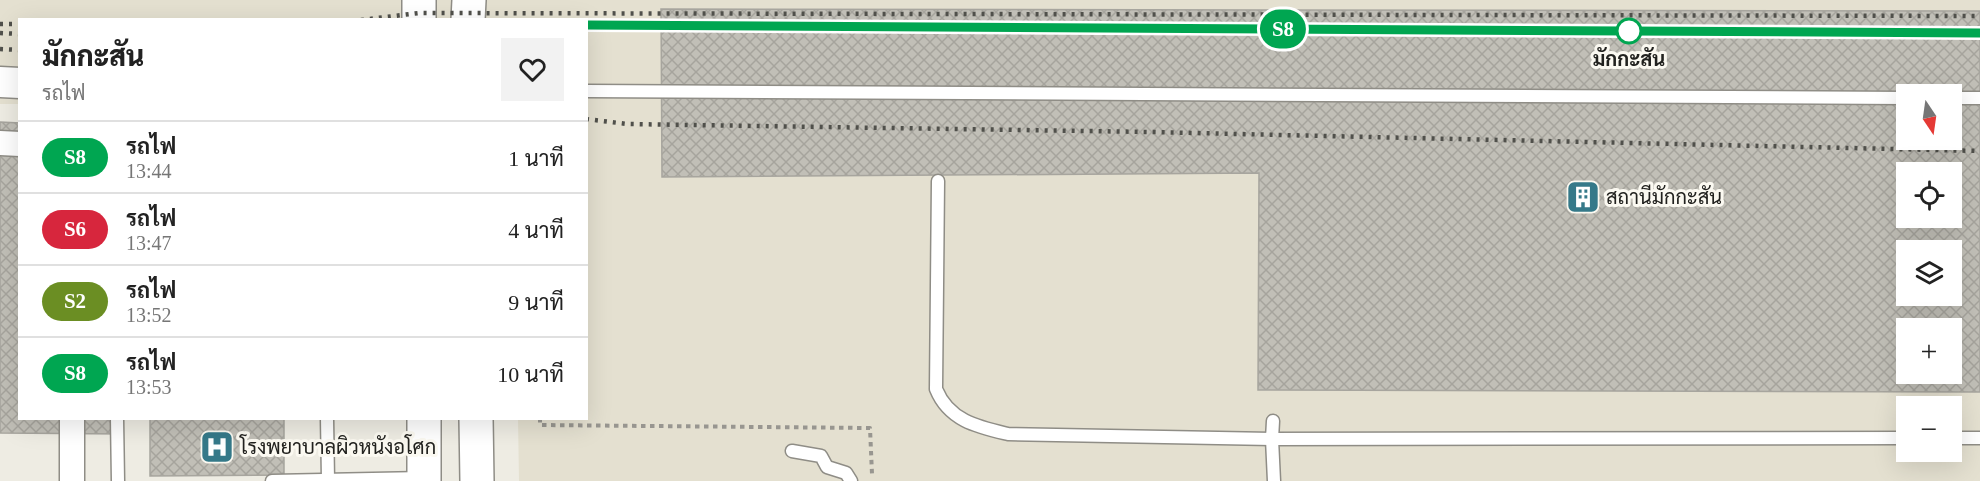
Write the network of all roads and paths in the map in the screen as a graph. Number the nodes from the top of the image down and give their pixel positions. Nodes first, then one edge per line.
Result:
1 (419, 0) edge
2 (469, 0) edge
3 (419, 18) edge
4 (468, 18) edge
5 (0, 82) edge
6 (18, 83) edge
7 (588, 91) edge
8 (1896, 98) edge
9 (1962, 98) edge
10 (1980, 98) edge
11 (0, 143) edge
12 (18, 144) edge
13 (938, 181) dead end
14 (72, 420) edge
15 (117, 420) edge
16 (327, 420) edge
17 (424, 420) edge
18 (476, 420) edge
19 (540, 420) edge
20 (1273, 421) dead end
21 (1896, 438) edge
22 (1962, 438) edge
23 (1980, 438) edge
24 (1272, 439) junction
25 (792, 451) dead end
26 (328, 480) edge
27 (424, 480) edge
28 (72, 481) edge
29 (118, 481) edge
30 (272, 481) edge
31 (477, 481) edge
32 (852, 481) edge
33 (872, 481) edge
34 (1274, 481) edge

1 - 3 main road
2 - 4 main road
5 - 6 street
7 - 8 lane
9 - 10 lane
11 - 12 street
13 - 24 lane
14 - 28 street
15 - 29 lane
16 - 26 lane
17 - 27 main road
18 - 31 main road
19 - 33 path
20 - 24 lane
21 - 24 lane
22 - 23 lane
24 - 34 lane
25 - 32 lane
26 - 27 lane
26 - 30 lane

